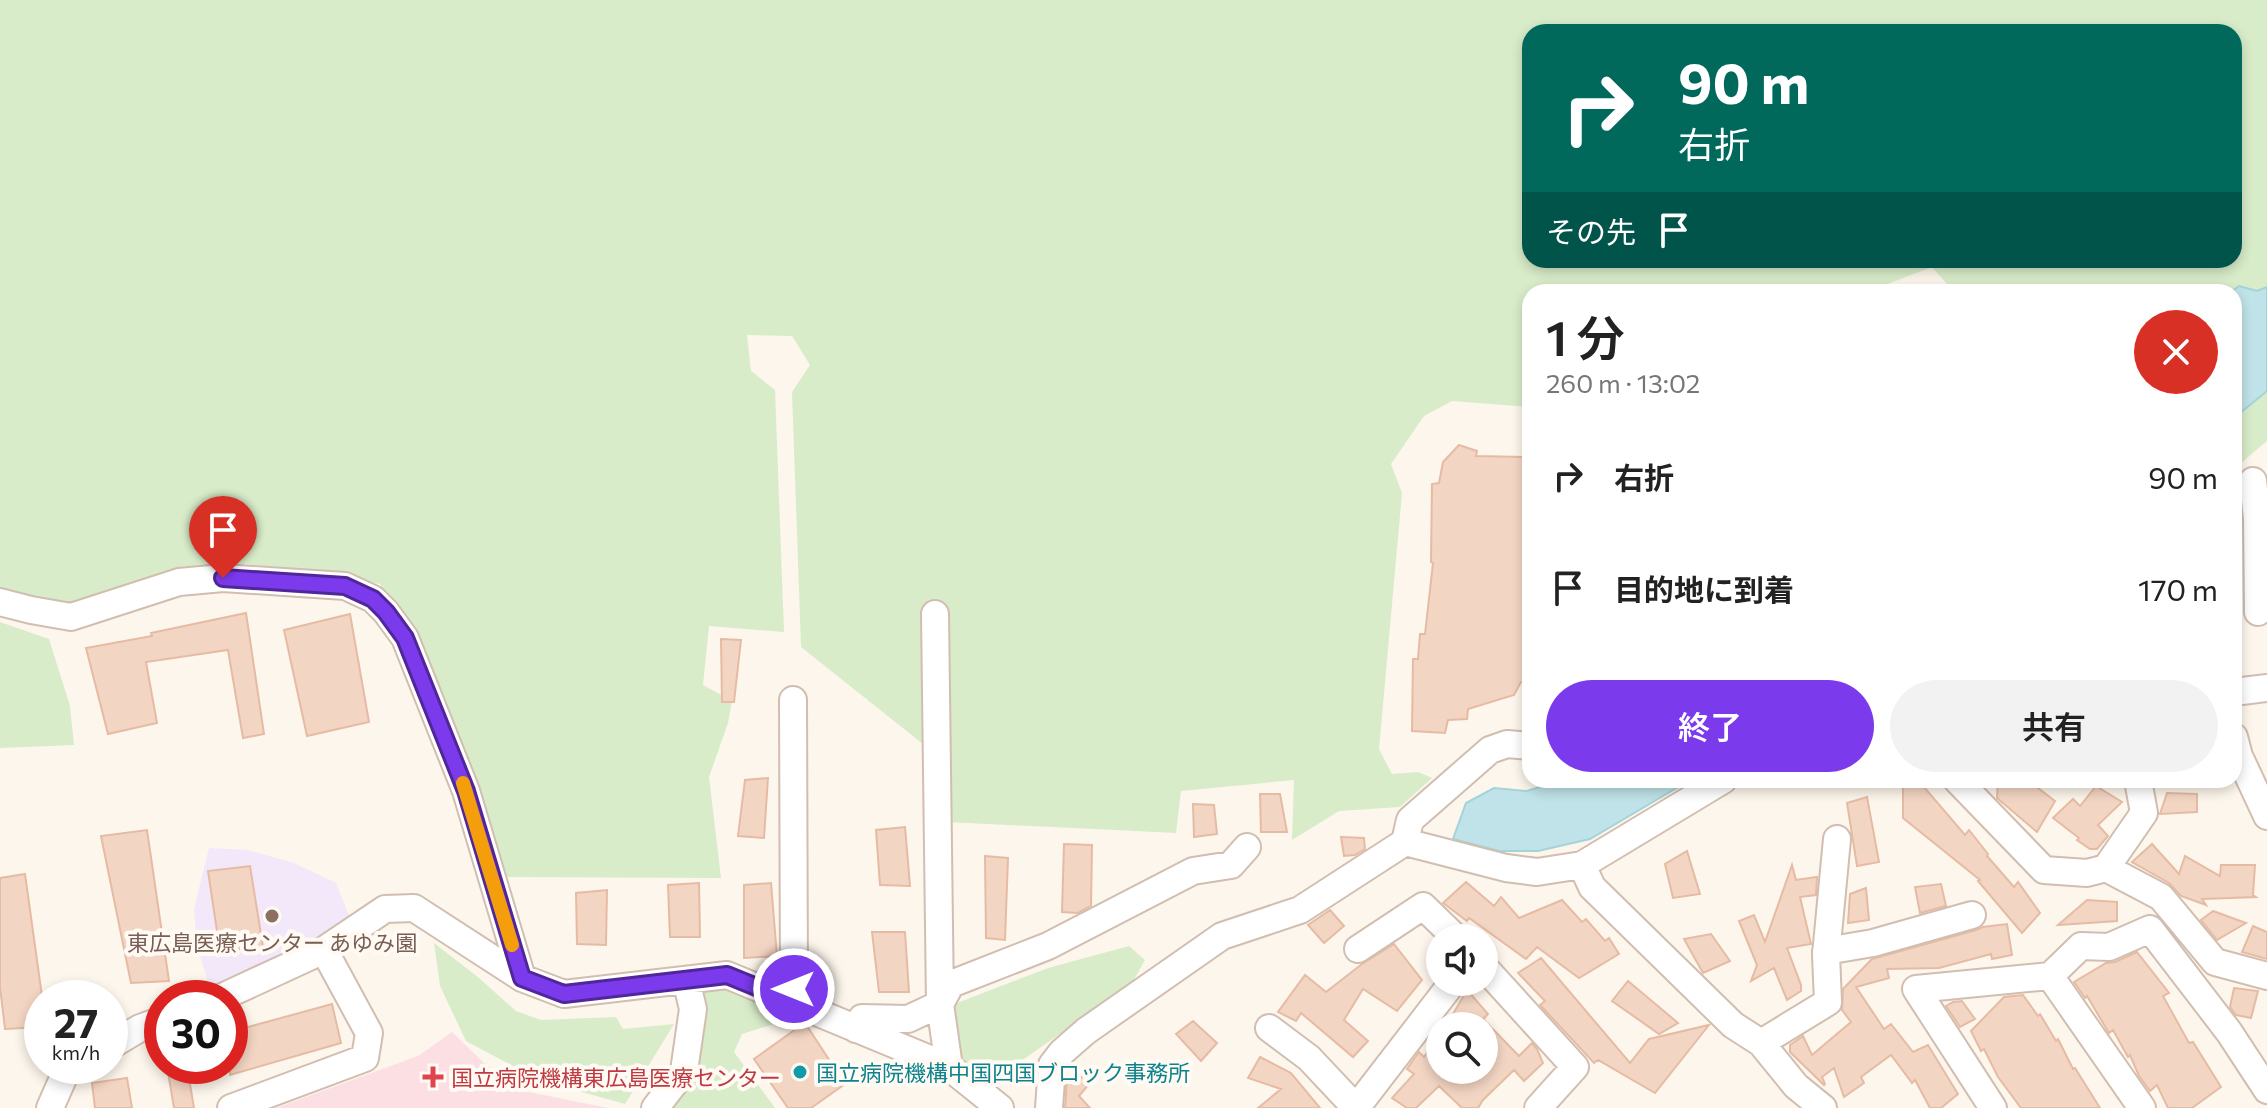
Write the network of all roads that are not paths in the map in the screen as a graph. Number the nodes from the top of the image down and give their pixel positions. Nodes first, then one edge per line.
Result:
1 (2253, 481) dead end
2 (2262, 518) edge
3 (0, 602) edge
4 (2257, 612) edge
5 (935, 614) dead end
6 (2267, 688) edge
7 (2242, 691) edge
8 (793, 700) dead end
9 (1522, 745) edge
10 (2242, 762) edge
11 (1710, 788) edge
12 (1965, 788) edge
13 (2139, 788) edge
14 (2267, 816) edge
15 (1837, 839) dead end
16 (1405, 842) junction
17 (1247, 847) dead end
18 (1582, 865) junction
19 (2106, 868) junction
20 (1972, 915) dead end
21 (1442, 924) edge
22 (1358, 949) dead end
23 (324, 950) junction
24 (1826, 951) junction
25 (2050, 976) junction
26 (2267, 976) edge
27 (522, 978) junction
28 (686, 980) junction
29 (1498, 982) edge
30 (248, 985) edge
31 (1442, 996) edge
32 (788, 1000) junction
33 (940, 1004) junction
34 (1269, 1028) dead end
35 (856, 1029) junction
36 (1761, 1043) junction
37 (949, 1067) junction
38 (61, 1084) edge
39 (2267, 1090) edge
40 (50, 1108) edge
41 (231, 1108) edge
42 (655, 1108) edge
43 (1000, 1108) edge
44 (1049, 1108) edge
45 (1356, 1108) edge
46 (1538, 1108) edge
47 (1823, 1108) edge
48 (1993, 1108) edge
49 (2142, 1108) edge

1 - 2 street
2 - 4 street
3 - 27 street
5 - 33 street
6 - 7 street
8 - 32 street
9 - 16 street
10 - 14 street
11 - 18 street
12 - 19 street
13 - 19 street
15 - 24 street
16 - 18 street
16 - 44 street
17 - 33 street
18 - 36 street
19 - 26 street
20 - 24 street
21 - 22 street
23 - 27 street
23 - 30 street
23 - 41 street
24 - 36 street
25 - 39 street
25 - 48 street
25 - 49 street
27 - 28 street
28 - 32 street
28 - 42 street
29 - 46 street
31 - 45 street
32 - 35 street
33 - 35 street
33 - 37 street
34 - 45 street
35 - 37 street
36 - 47 street
37 - 43 street
38 - 40 street

